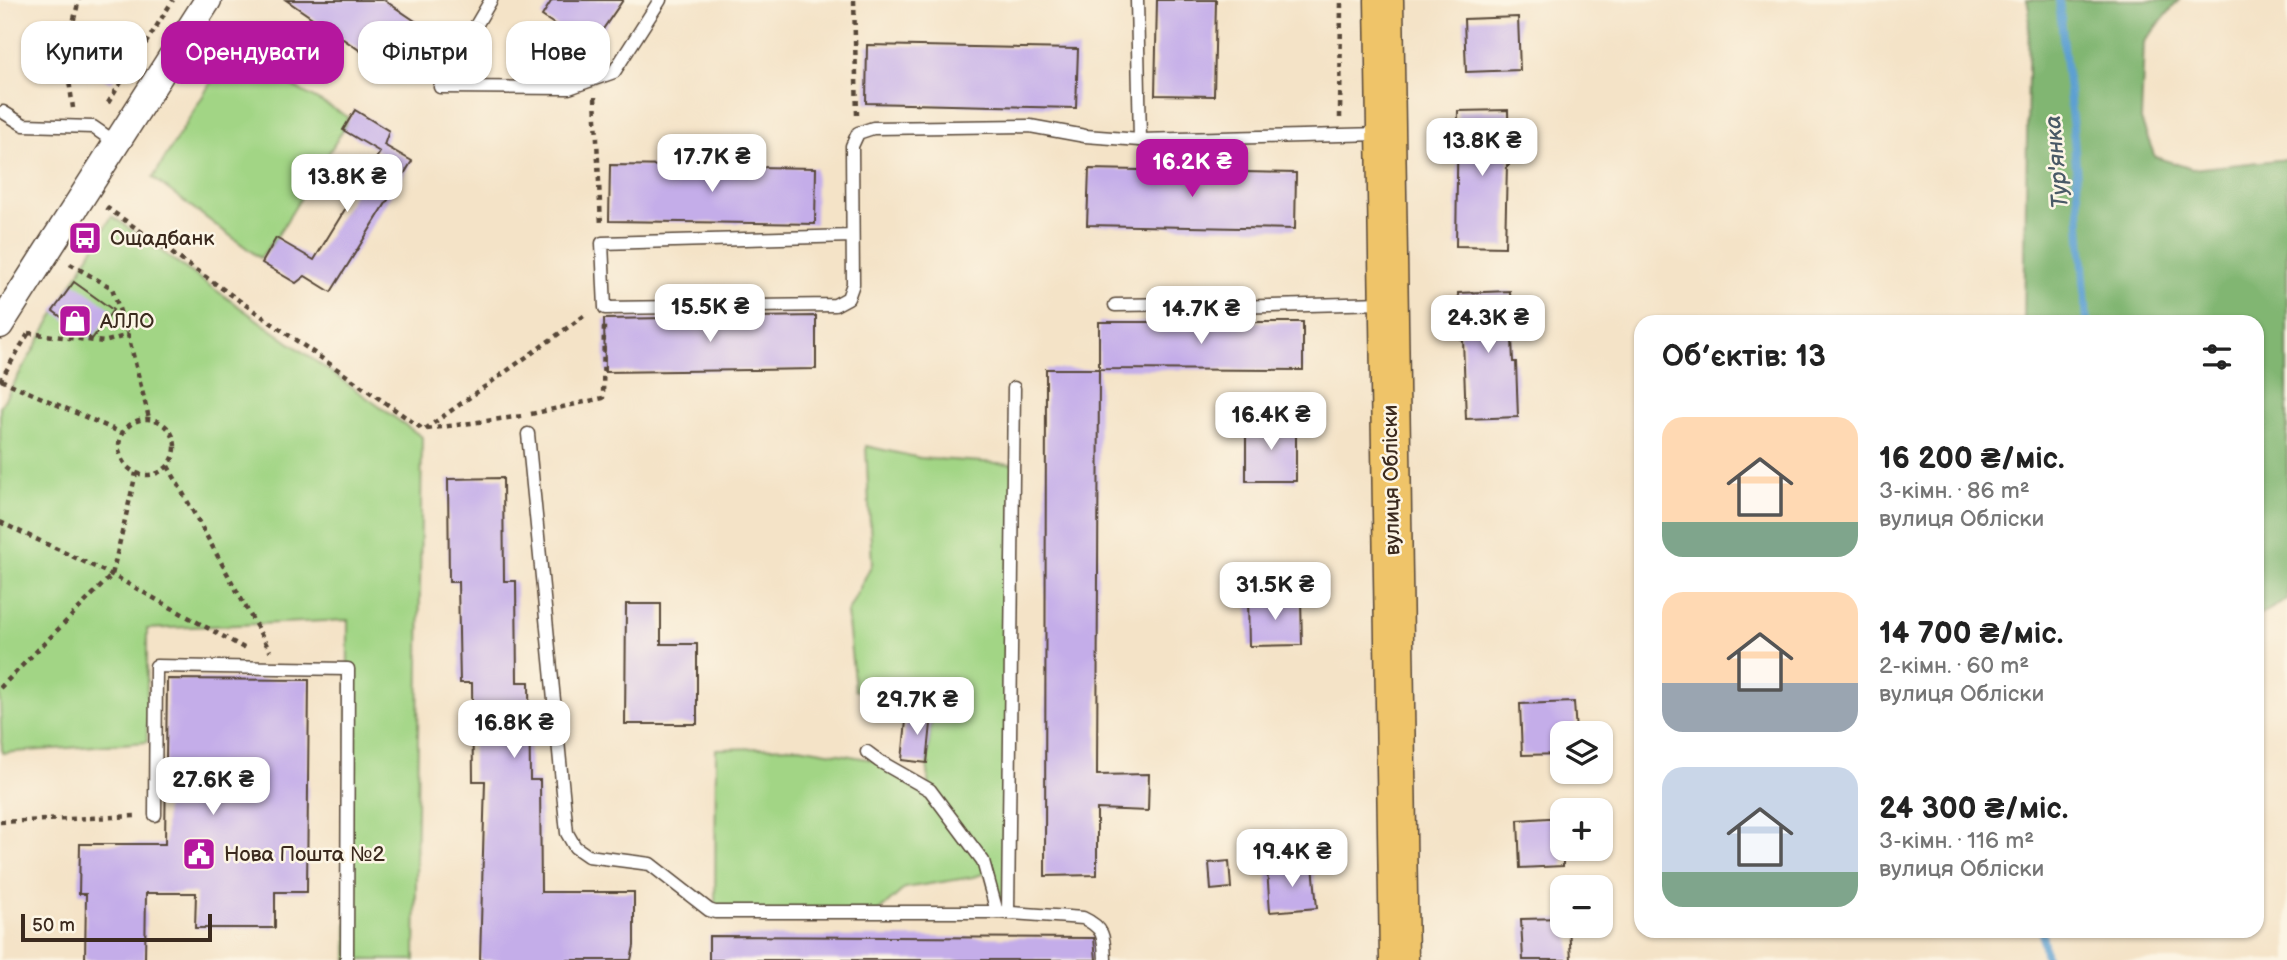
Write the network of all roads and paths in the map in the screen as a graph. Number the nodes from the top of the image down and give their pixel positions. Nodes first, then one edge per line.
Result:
1 (79, 0) edge
2 (208, 0) edge
3 (491, 0) edge
4 (660, 0) edge
5 (854, 0) edge
6 (1137, 0) edge
7 (1341, 0) edge
8 (1384, 0) edge
9 (610, 73) edge
10 (580, 84) edge
11 (594, 84) edge
12 (3, 112) dead end
13 (76, 126) junction
14 (858, 133) junction
15 (1385, 134) junction
16 (1340, 135) junction
17 (1140, 140) junction
18 (117, 143) junction
19 (105, 206) dead end
20 (852, 236) junction
21 (602, 243) junction
22 (70, 264) dead end
23 (605, 301) junction
24 (1388, 302) junction
25 (1115, 305) dead end
26 (0, 325) edge
27 (28, 333) dead end
28 (128, 335) junction
29 (1, 380) edge
30 (1014, 388) dead end
31 (149, 418) junction
32 (424, 430) junction
33 (122, 433) junction
34 (528, 435) dead end
35 (168, 466) junction
36 (136, 473) junction
37 (0, 522) edge
38 (112, 575) junction
39 (278, 667) junction
40 (0, 688) edge
41 (867, 752) dead end
42 (155, 816) joint
43 (0, 822) edge
44 (1003, 913) junction
45 (347, 960) edge
46 (1105, 960) edge
47 (1399, 960) edge

1 - 13 path
2 - 18 street
3 - 10 lane
4 - 9 lane
5 - 14 path
6 - 17 lane
7 - 16 path
8 - 15 main road, вулиця Обліски
11 - 21 path
12 - 13 lane
13 - 18 lane
14 - 17 lane
14 - 20 lane
15 - 16 lane
15 - 24 main road, вулиця Обліски
16 - 17 lane
18 - 26 street
19 - 32 path
20 - 21 lane
20 - 23 lane
21 - 23 lane
22 - 28 path
23 - 32 path
23 - 32 path
24 - 25 lane
24 - 47 main road, вулиця Обліски
27 - 28 path
28 - 31 path
29 - 33 path
30 - 44 lane
31 - 33 path
31 - 35 path
33 - 36 path
34 - 44 lane
35 - 36 path
35 - 39 path
36 - 38 path
37 - 38 path
38 - 39 path
38 - 40 path
39 - 42 lane
39 - 45 lane
41 - 44 lane
42 - 43 path
44 - 46 lane

